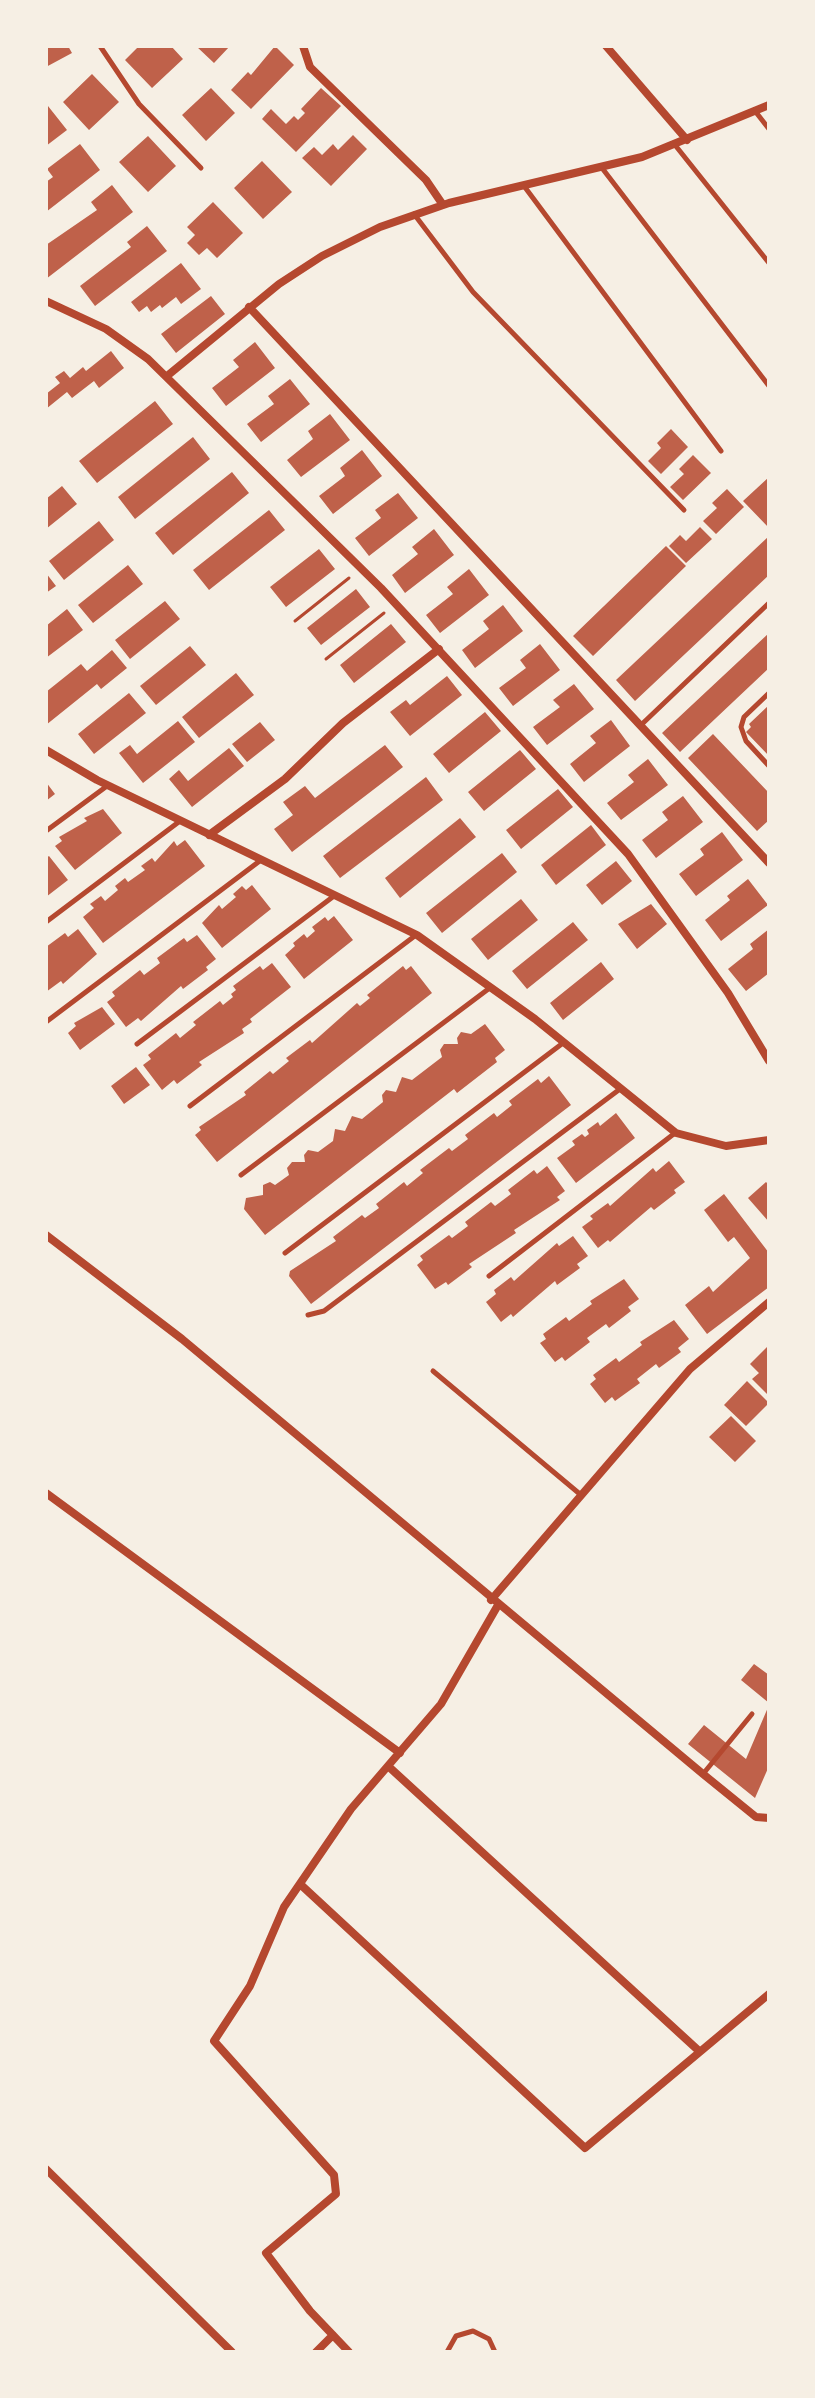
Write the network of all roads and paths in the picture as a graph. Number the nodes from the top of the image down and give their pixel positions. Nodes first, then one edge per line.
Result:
1 (100, 46) edge
2 (303, 46) edge
3 (606, 46) edge
4 (769, 105) edge
5 (755, 111) junction
6 (769, 129) edge
7 (687, 140) junction
8 (675, 145) junction
9 (201, 168) dead end
10 (602, 168) junction
11 (524, 186) junction
12 (443, 205) junction
13 (414, 214) junction
14 (769, 263) edge
15 (46, 301) edge
16 (249, 307) junction
17 (167, 376) junction
18 (769, 386) edge
19 (721, 451) dead end
20 (684, 510) dead end
21 (361, 568) junction
22 (769, 603) edge
23 (396, 604) junction
24 (295, 621) dead end
25 (439, 649) junction
26 (326, 659) dead end
27 (769, 693) edge
28 (641, 725) junction
29 (46, 750) edge
30 (769, 766) edge
31 (108, 785) junction
32 (180, 821) junction
33 (46, 831) edge
34 (209, 835) junction
35 (768, 859) edge
36 (261, 860) junction
37 (334, 895) junction
38 (46, 922) edge
39 (417, 935) junction
40 (491, 986) junction
41 (46, 1022) edge
42 (564, 1042) junction
43 (137, 1044) dead end
44 (769, 1061) edge
45 (620, 1089) junction
46 (190, 1106) dead end
47 (676, 1133) junction
48 (769, 1140) edge
49 (241, 1175) dead end
50 (46, 1235) edge
51 (285, 1253) dead end
52 (489, 1276) dead end
53 (769, 1302) edge
54 (308, 1315) dead end
55 (433, 1371) dead end
56 (46, 1493) edge
57 (581, 1495) junction
58 (495, 1602) junction
59 (752, 1714) dead end
60 (400, 1753) junction
61 (388, 1766) junction
62 (703, 1774) junction
63 (769, 1818) edge
64 (300, 1884) junction
65 (769, 1994) edge
66 (699, 2051) junction
67 (46, 2169) edge
68 (333, 2335) junction
69 (232, 2352) edge
70 (316, 2352) edge
71 (349, 2352) edge
72 (447, 2352) edge
73 (495, 2352) edge

1 - 9 lane
2 - 12 street
3 - 7 street
4 - 5 street
5 - 6 lane
5 - 7 street
7 - 8 street
8 - 10 street
8 - 14 lane
10 - 11 street
10 - 18 lane
11 - 12 street
11 - 19 lane
12 - 13 street
13 - 16 street
13 - 20 lane
15 - 17 street
16 - 17 street
16 - 28 street
17 - 21 street
21 - 23 street
21 - 24 path
22 - 28 lane
23 - 25 street
23 - 26 path
25 - 34 street
25 - 44 street
27 - 30 lane
28 - 35 street
29 - 31 street
31 - 32 street
31 - 33 lane
32 - 34 street
32 - 38 lane
34 - 36 street
36 - 37 street
36 - 41 lane
37 - 39 street
37 - 43 lane
39 - 40 street
39 - 46 lane
40 - 42 street
40 - 49 lane
42 - 45 street
42 - 51 lane
45 - 47 street
45 - 54 lane
47 - 48 street
47 - 52 lane
50 - 58 street
53 - 57 street
55 - 57 lane
56 - 60 street
57 - 58 street
58 - 60 street
58 - 62 street
59 - 62 lane
60 - 61 street
61 - 64 street
61 - 66 street
62 - 63 street
64 - 66 street
64 - 68 street
65 - 66 street
67 - 69 street
68 - 70 street
68 - 71 street
72 - 73 lane

